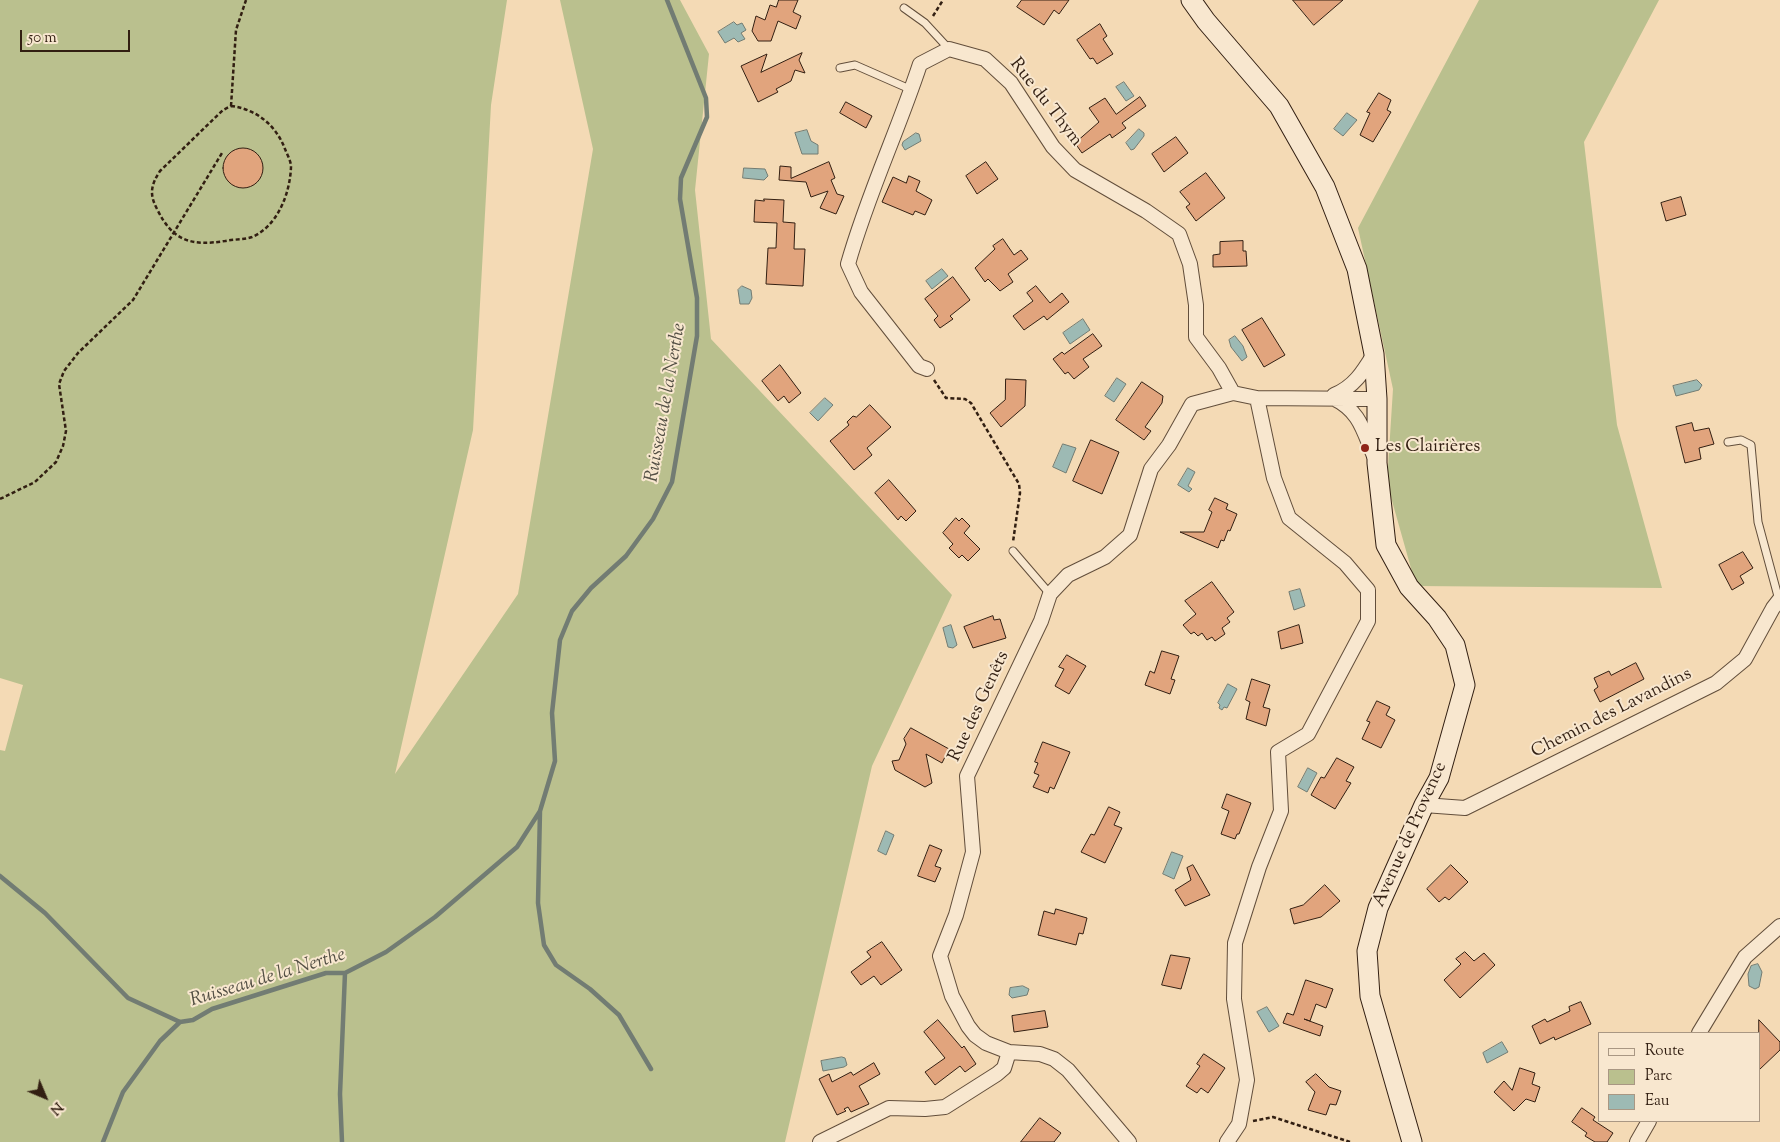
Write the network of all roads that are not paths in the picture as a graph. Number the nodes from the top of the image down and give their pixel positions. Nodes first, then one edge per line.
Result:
1 (1191, 0) edge
2 (904, 8) dead end
3 (948, 49) junction
4 (840, 68) dead end
5 (912, 90) junction
6 (1374, 354) junction
7 (927, 369) road end
8 (1233, 393) junction
9 (1330, 397) junction
10 (1257, 398) junction
11 (1377, 399) junction
12 (1728, 442) dead end
13 (1377, 463) junction
14 (1013, 551) road end
15 (1050, 594) junction
16 (1779, 600) edge
17 (1424, 805) junction
18 (1780, 926) edge
19 (1700, 1032) edge
20 (1009, 1052) junction
21 (1648, 1122) edge
22 (820, 1142) edge
23 (1129, 1142) edge
24 (1227, 1142) edge
25 (1412, 1142) edge
26 (1637, 1142) edge

1 - 6 street, Avenue de Provence
2 - 3 lane
3 - 5 street
3 - 8 street, Rue du Thym
4 - 5 lane
5 - 7 street
6 - 9 street
6 - 11 street, Avenue de Provence
8 - 10 street, Rue des Genêts
8 - 15 street, Rue des Genêts
9 - 10 street, Rue des Genêts
9 - 11 street, Rue des Genêts
9 - 13 street
10 - 24 street
11 - 13 street, Avenue de Provence
12 - 16 lane
13 - 17 street, Avenue de Provence
14 - 15 lane
15 - 20 street, Rue des Genêts
16 - 17 street, Chemin des Lavandins
17 - 25 street, Avenue de Provence
18 - 19 street
20 - 22 street
20 - 23 street, Rue des Genêts
21 - 26 street

